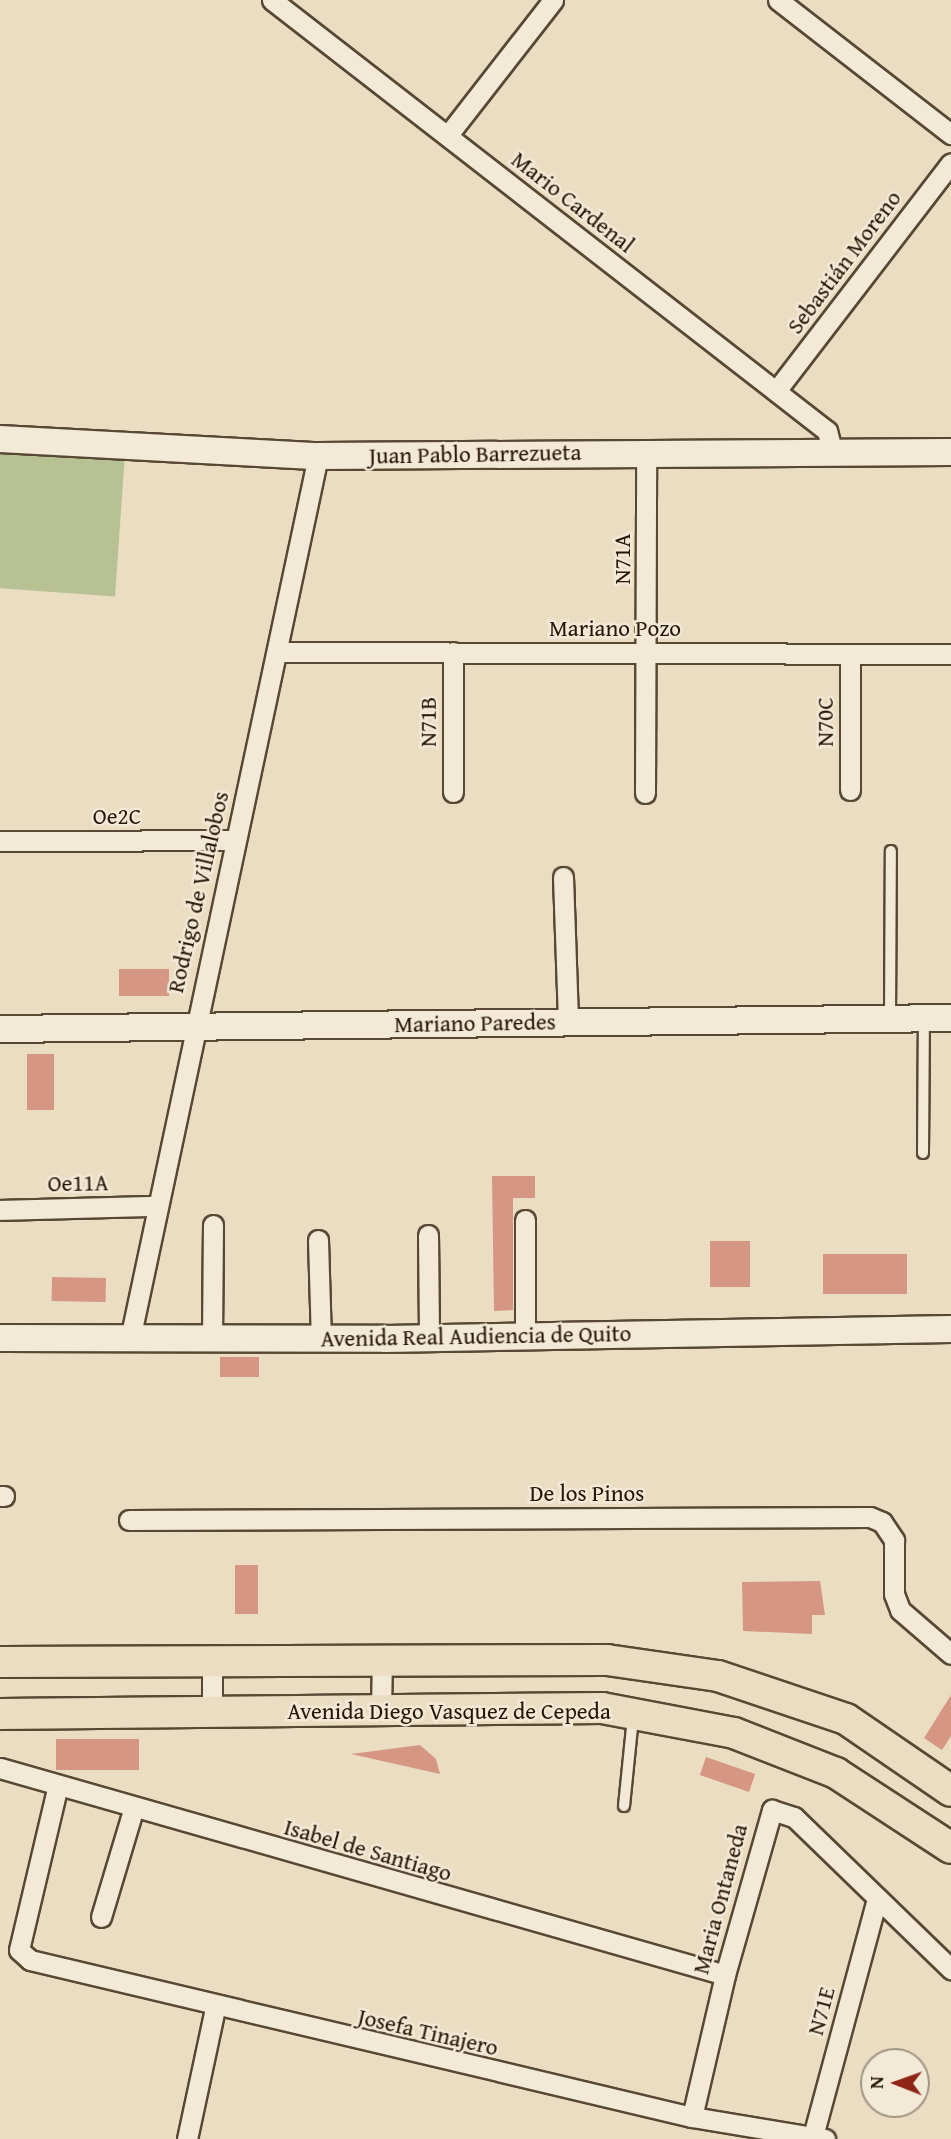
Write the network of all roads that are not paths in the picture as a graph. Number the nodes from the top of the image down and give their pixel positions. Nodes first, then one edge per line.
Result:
1 (272, 0) edge
2 (553, 0) edge
3 (778, 0) edge
4 (951, 134) edge
5 (448, 135) junction
6 (951, 163) edge
7 (776, 391) junction
8 (0, 439) edge
9 (832, 450) junction
10 (646, 451) junction
11 (951, 452) edge
12 (318, 456) junction
13 (279, 652) junction
14 (453, 652) junction
15 (646, 653) junction
16 (850, 654) junction
17 (951, 654) edge
18 (850, 790) dead end
19 (453, 792) dead end
20 (645, 793) dead end
21 (234, 840) junction
22 (0, 841) edge
23 (891, 850) dead end
24 (563, 877) dead end
25 (890, 1018) junction
26 (924, 1018) junction
27 (951, 1018) edge
28 (568, 1022) junction
29 (192, 1026) junction
30 (0, 1029) edge
31 (923, 1153) dead end
32 (158, 1206) junction
33 (0, 1210) edge
34 (525, 1220) dead end
35 (213, 1225) dead end
36 (428, 1235) dead end
37 (318, 1240) dead end
38 (951, 1329) edge
39 (525, 1336) junction
40 (0, 1338) edge
41 (429, 1338) junction
42 (130, 1339) junction
43 (212, 1339) junction
44 (321, 1339) junction
45 (129, 1520) dead end
46 (951, 1654) edge
47 (212, 1659) junction
48 (382, 1659) junction
49 (0, 1662) edge
50 (381, 1710) junction
51 (212, 1711) junction
52 (0, 1714) edge
53 (633, 1714) junction
54 (0, 1769) edge
55 (57, 1789) junction
56 (951, 1791) edge
57 (624, 1806) dead end
58 (133, 1810) junction
59 (951, 1848) edge
60 (877, 1899) junction
61 (101, 1917) dead end
62 (951, 1969) edge
63 (725, 1975) junction
64 (215, 2008) junction
65 (692, 2117) junction
66 (819, 2138) edge
67 (187, 2139) edge

1 - 5 street, Mario Cardenal
2 - 5 street
3 - 4 street
5 - 7 street, Mario Cardenal
6 - 7 street, Sebastián Moreno
7 - 9 street, Mario Cardenal
8 - 12 main road, Juan Pablo Barrezueta
9 - 10 main road, Juan Pablo Barrezueta
9 - 11 main road, Juan Pablo Barrezueta
10 - 12 main road, Juan Pablo Barrezueta
10 - 15 street, N71A
12 - 13 street, Rodrigo de Villalobos
13 - 14 street, Mariano Pozo
13 - 21 street, Rodrigo de Villalobos
14 - 15 street, Mariano Pozo
14 - 19 street, N71B
15 - 16 street, Mariano Pozo
15 - 20 street, N71A
16 - 17 street, Mariano Pozo
16 - 18 street, N70C
21 - 22 street, Oe2C
21 - 29 street, Rodrigo de Villalobos
23 - 25 lane
24 - 28 street
25 - 26 main road, Mariano Paredes
25 - 28 main road, Mariano Paredes
26 - 27 main road, Mariano Paredes
26 - 31 lane
28 - 29 main road, Mariano Paredes
29 - 30 main road, Mariano Paredes
29 - 32 street, Rodrigo de Villalobos
32 - 33 street, Oe11A
32 - 42 street, Rodrigo de Villalobos
34 - 39 street
35 - 43 street
36 - 41 street
37 - 44 street
38 - 39 main road, Avenida Real Audiencia de Quito
39 - 41 main road, Avenida Real Audiencia de Quito
40 - 42 main road, Avenida Real Audiencia de Quito
41 - 44 main road, Avenida Real Audiencia de Quito
42 - 43 main road, Avenida Real Audiencia de Quito
43 - 44 main road, Avenida Real Audiencia de Quito
45 - 46 street, De los Pinos
47 - 48 main road
47 - 49 main road
47 - 51 street
48 - 50 street
48 - 56 main road
50 - 51 main road, Avenida Diego Vasquez de Cepeda
50 - 53 main road, Avenida Diego Vasquez de Cepeda
51 - 52 main road, Avenida Diego Vasquez de Cepeda
53 - 57 lane
53 - 59 main road, Avenida Diego Vasquez de Cepeda
54 - 55 street, Isabel de Santiago
55 - 58 street, Isabel de Santiago
55 - 64 street, Josefa Tinajero
58 - 61 street
58 - 63 street, Isabel de Santiago
60 - 62 street, Maria Ontaneda
60 - 63 street, Maria Ontaneda
60 - 66 street, N71E
63 - 65 street, Maria Ontaneda
64 - 65 street, Josefa Tinajero
64 - 67 street
65 - 66 street, Josefa Tinajero

